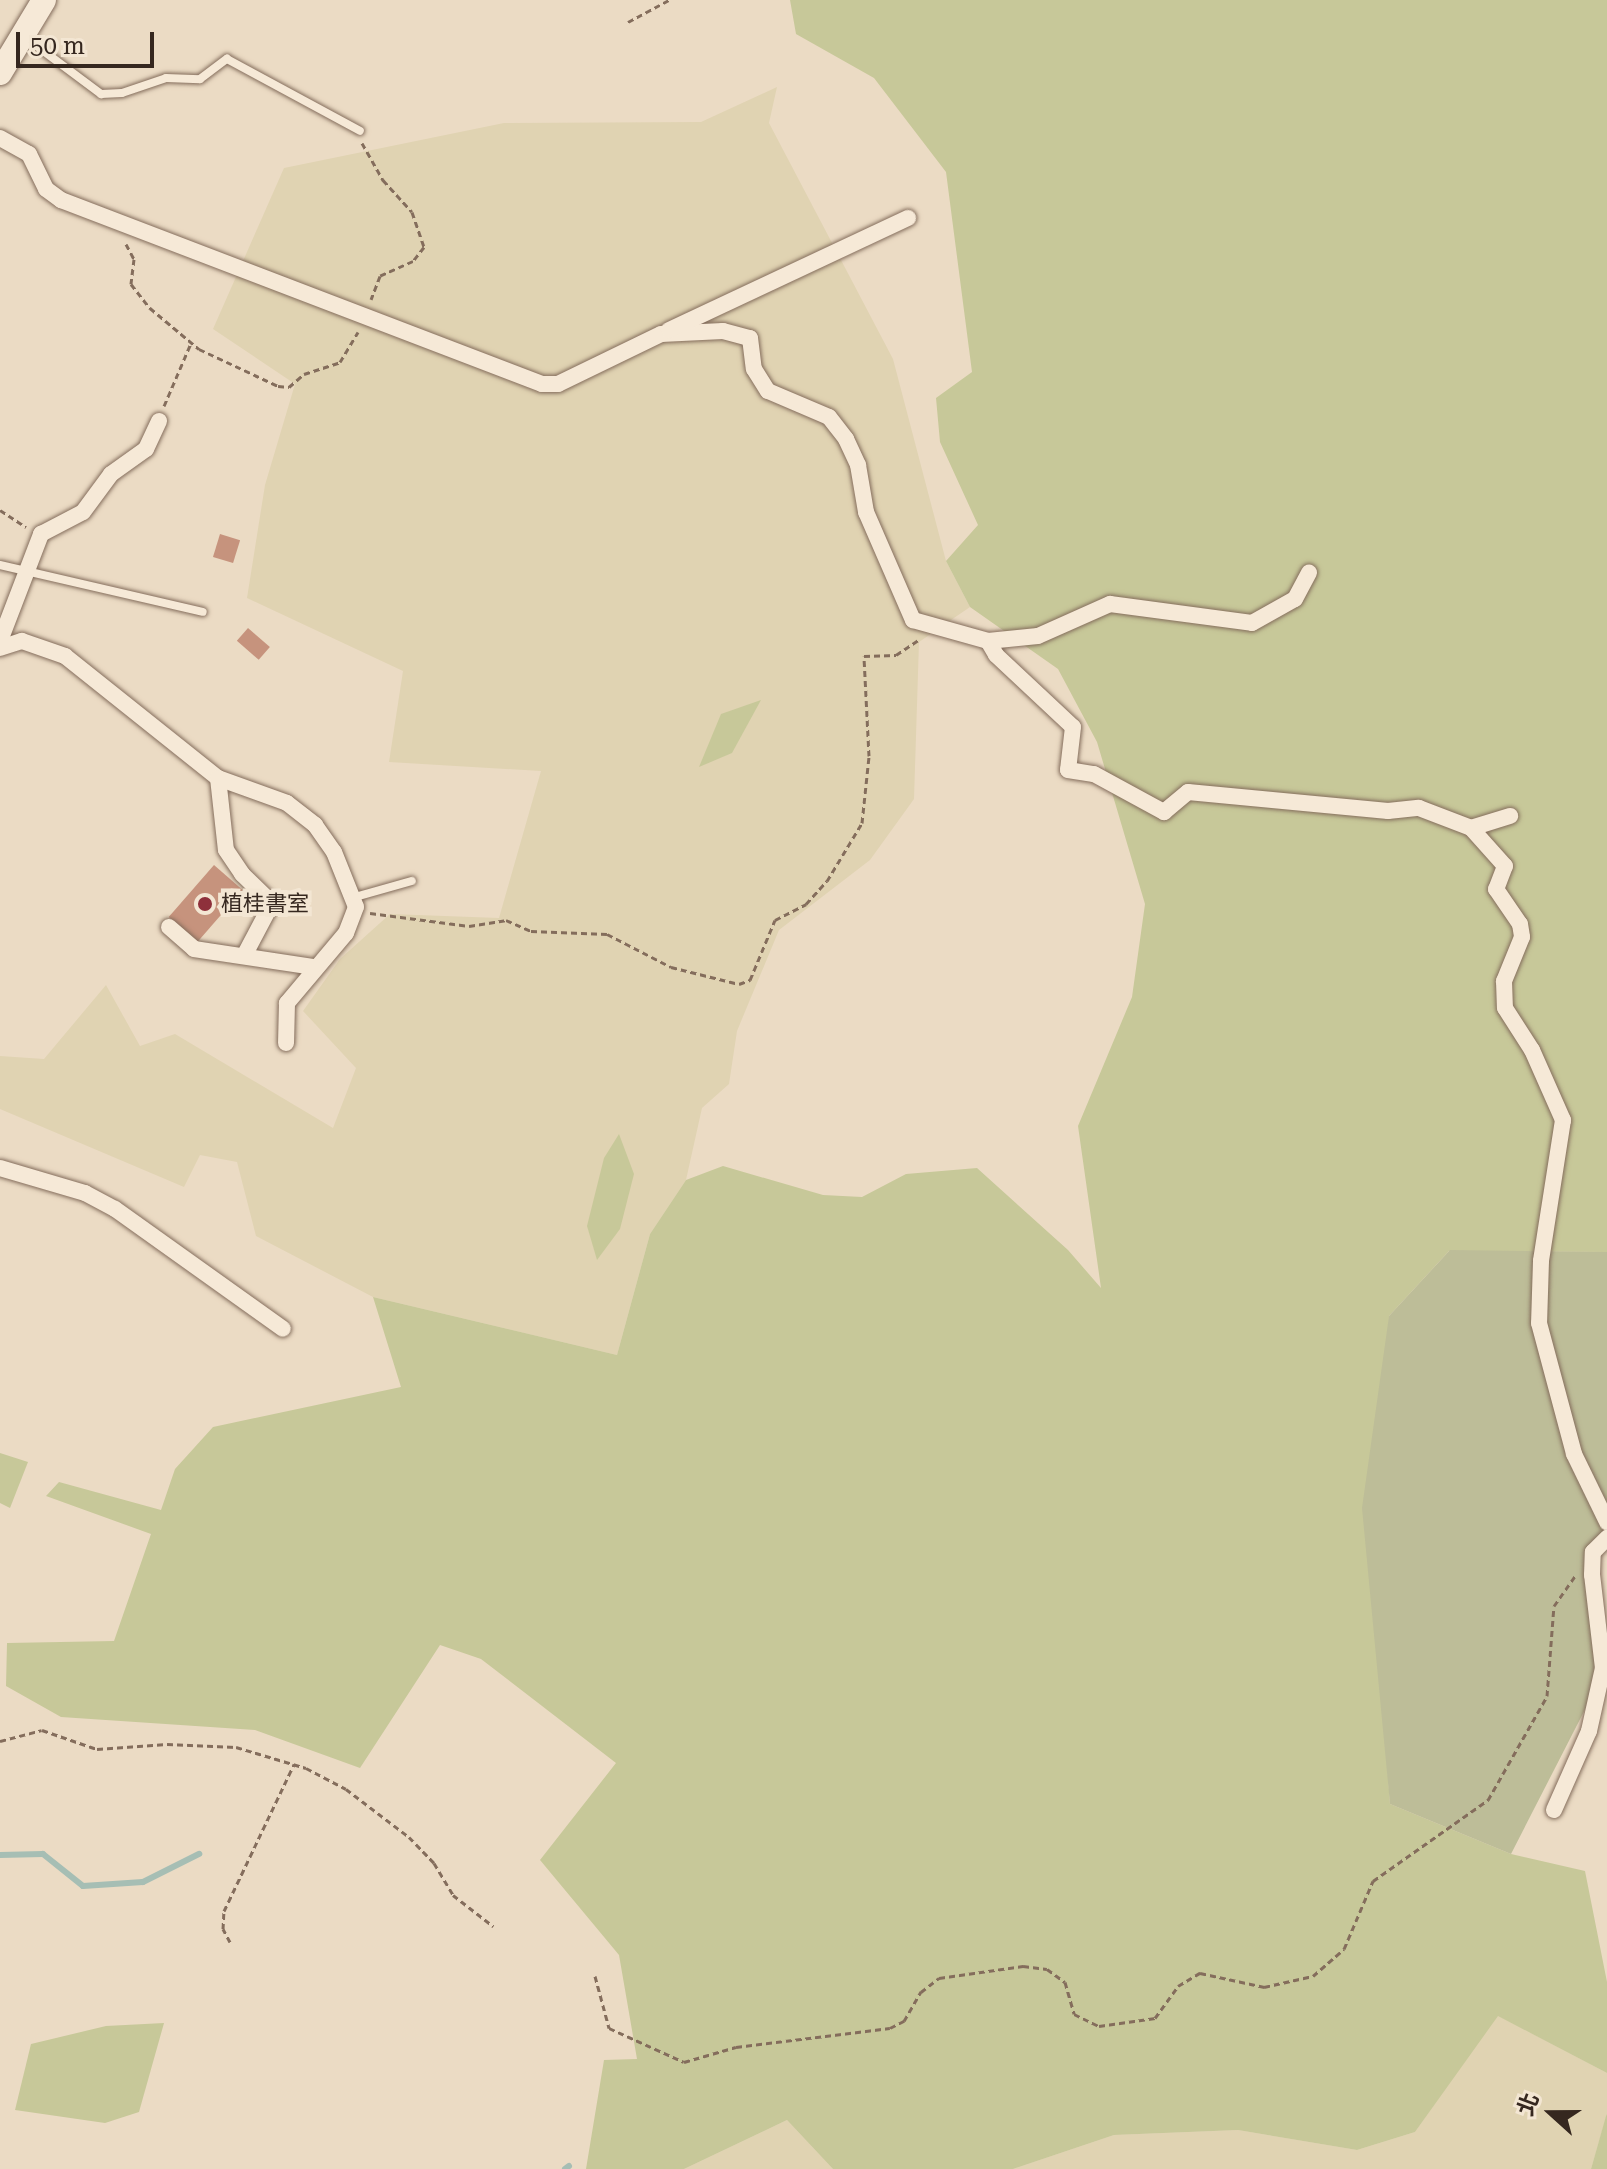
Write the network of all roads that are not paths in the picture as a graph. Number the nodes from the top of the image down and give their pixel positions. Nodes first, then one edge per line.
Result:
1 (44, 0) edge
2 (22, 35) junction
3 (0, 73) edge
4 (360, 131) dead end
5 (0, 138) edge
6 (908, 218) dead end
7 (661, 334) junction
8 (159, 421) road end
9 (0, 565) edge
10 (24, 572) junction
11 (1309, 573) dead end
12 (203, 612) dead end
13 (0, 641) edge
14 (988, 641) junction
15 (0, 648) edge
16 (218, 778) junction
17 (1510, 816) dead end
18 (1471, 828) junction
19 (412, 881) dead end
20 (357, 897) junction
21 (169, 927) dead end
22 (244, 956) junction
23 (313, 967) junction
24 (286, 1043) dead end
25 (0, 1168) edge
26 (283, 1329) dead end
27 (1607, 1522) edge
28 (1607, 1538) edge
29 (1554, 1810) dead end

1 - 2 main road
2 - 3 main road
2 - 4 lane
5 - 7 street
6 - 7 street
7 - 14 street
8 - 10 street
9 - 10 lane
10 - 12 lane
10 - 13 street
11 - 14 street
14 - 18 street
15 - 16 street
16 - 20 street
16 - 22 street
17 - 18 street
18 - 27 street
19 - 20 lane
20 - 23 street
21 - 22 street
22 - 23 street
23 - 24 street
25 - 26 street
28 - 29 street

